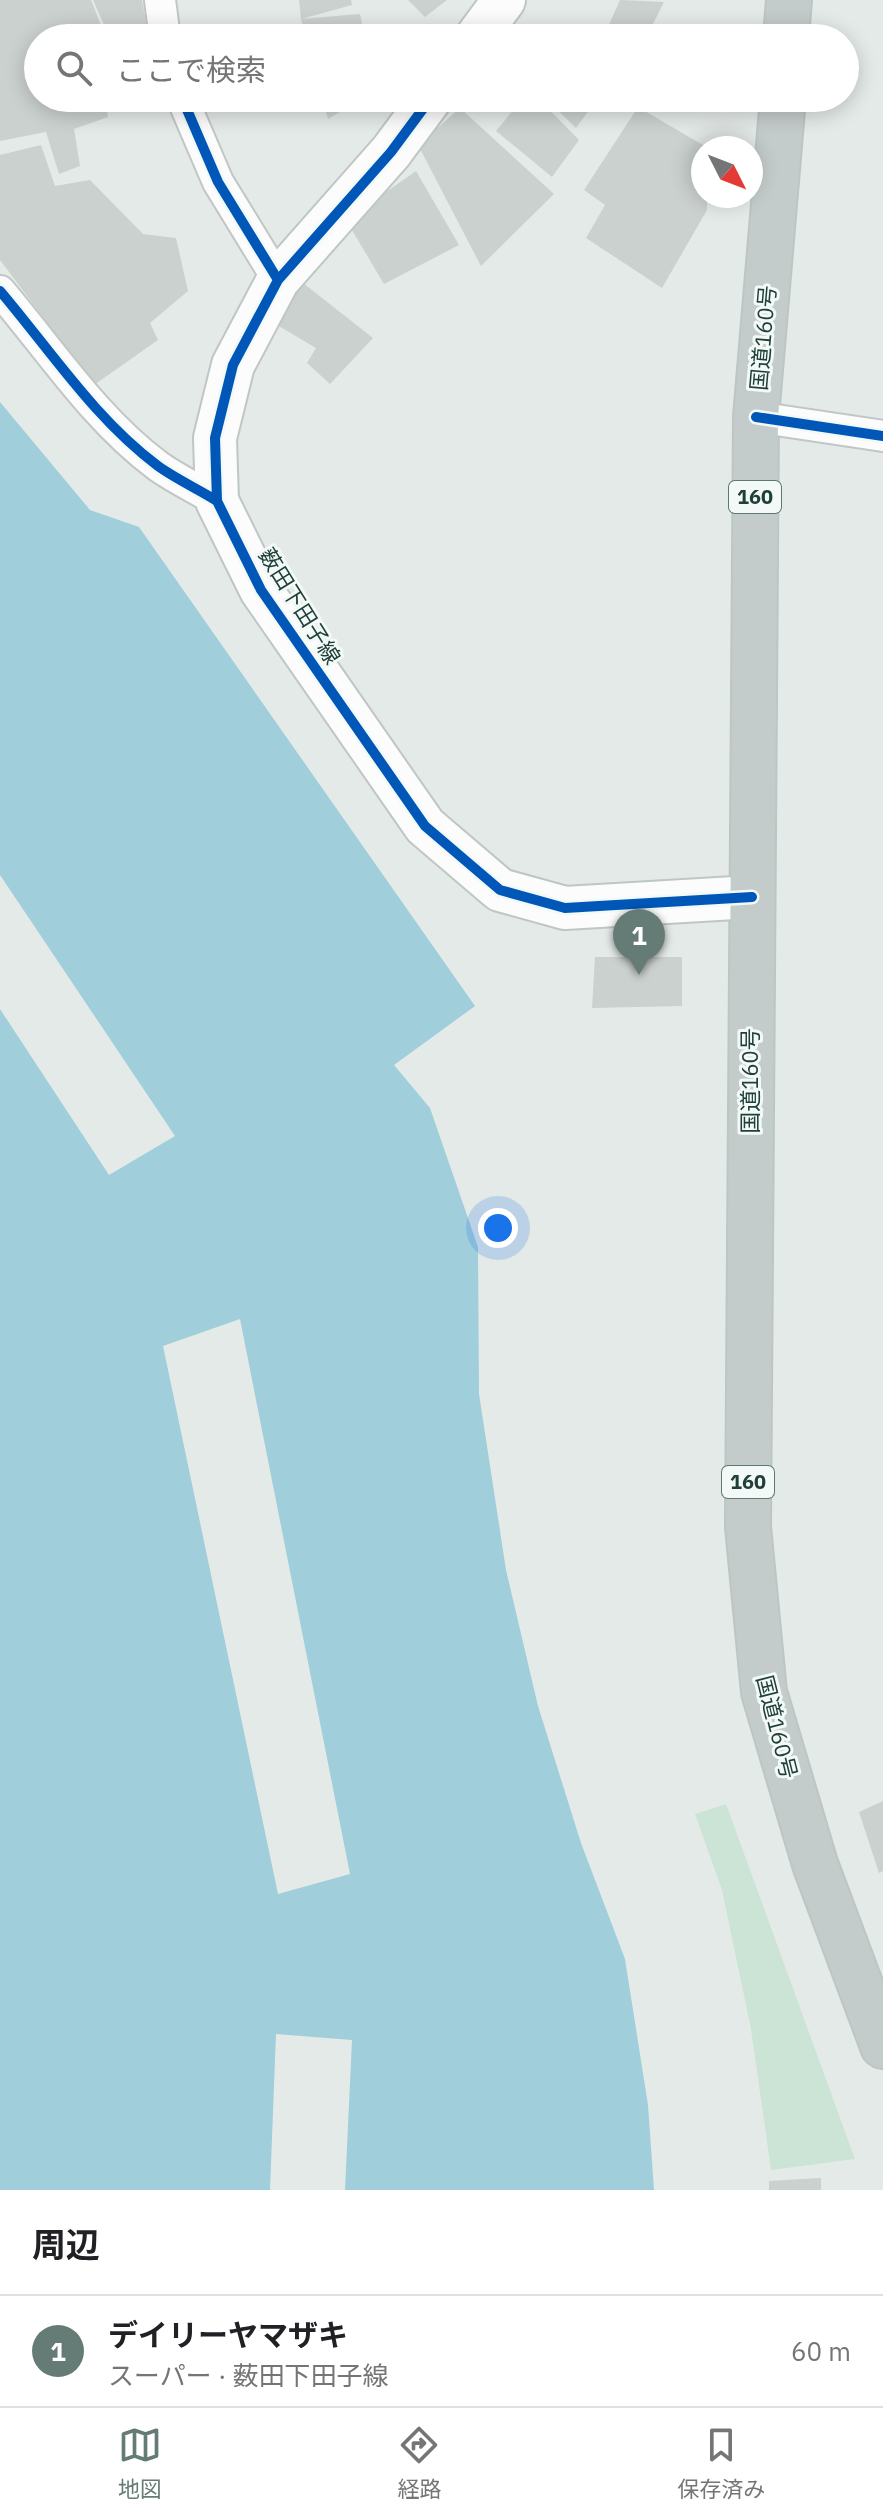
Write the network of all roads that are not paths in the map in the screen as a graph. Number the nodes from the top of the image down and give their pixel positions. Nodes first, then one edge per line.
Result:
1 (160, 0) edge
2 (504, 0) edge
3 (789, 0) edge
4 (163, 24) edge
5 (486, 24) edge
6 (787, 24) edge
7 (188, 112) edge
8 (421, 112) edge
9 (782, 112) edge
10 (278, 280) junction
11 (0, 291) edge
12 (756, 417) junction
13 (883, 436) edge
14 (217, 501) junction
15 (752, 897) junction
16 (883, 2046) edge

1 - 4 street
2 - 5 main road
3 - 6 highway
7 - 10 street
8 - 10 main road, 薮田下田子線
9 - 12 highway, 国道160号 / 160
10 - 14 main road, 薮田下田子線
11 - 14 street
12 - 13 street
12 - 15 highway, 国道160号 / 160
14 - 15 main road, 薮田下田子線
15 - 16 highway, 国道160号 / 160

